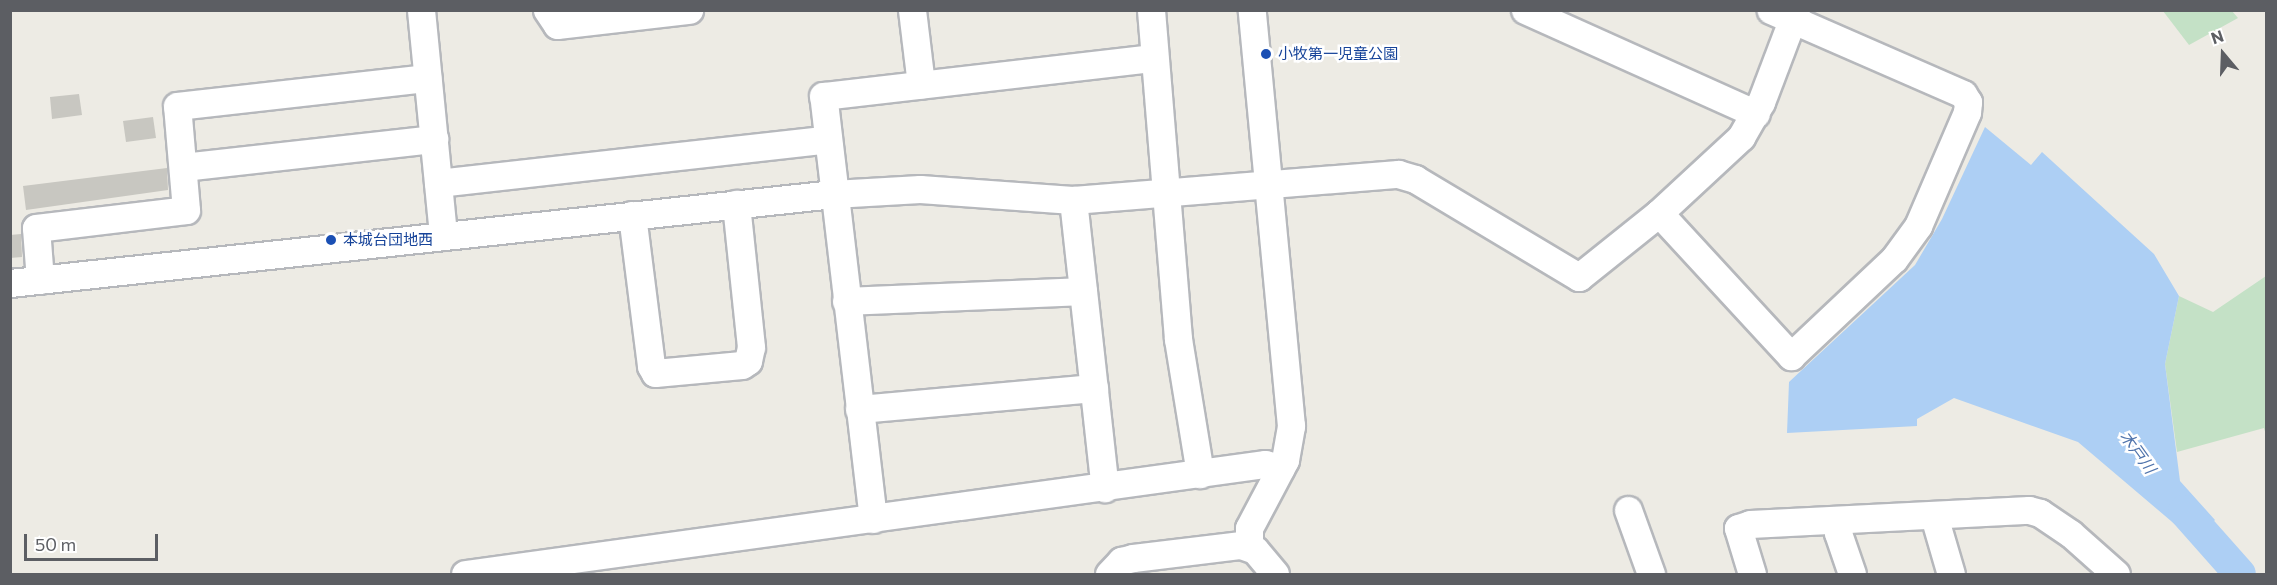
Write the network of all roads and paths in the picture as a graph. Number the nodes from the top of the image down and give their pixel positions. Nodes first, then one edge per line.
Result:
1 (422, 10) edge
2 (547, 10) edge
3 (689, 10) edge
4 (912, 10) edge
5 (1151, 10) edge
6 (1252, 10) edge
7 (1525, 10) edge
8 (1786, 14) edge
9 (1153, 58) junction
10 (427, 78) junction
11 (921, 84) junction
12 (1756, 114) junction
13 (434, 139) junction
14 (828, 139) junction
15 (183, 167) junction
16 (1268, 182) junction
17 (438, 183) junction
18 (1167, 192) junction
19 (833, 194) junction
20 (1073, 200) junction
21 (736, 204) junction
22 (1659, 213) junction
23 (632, 215) junction
24 (443, 237) junction
25 (40, 280) junction
26 (10, 283) edge
27 (1083, 291) junction
28 (846, 301) junction
29 (1094, 388) junction
30 (859, 409) junction
31 (1280, 468) junction
32 (1200, 474) junction
33 (1105, 488) junction
34 (1628, 510) dead end
35 (1934, 516) junction
36 (873, 519) junction
37 (1839, 520) junction
38 (1249, 546) junction
39 (2107, 571) edge
40 (465, 574) edge
41 (1109, 574) edge
42 (1275, 574) edge
43 (1651, 574) edge
44 (1752, 574) edge
45 (1852, 574) edge
46 (1951, 574) edge

1 - 10 street
2 - 3 street
4 - 11 street
5 - 9 street
6 - 16 street
7 - 12 street
8 - 12 street
8 - 22 street
9 - 11 street
9 - 18 street
10 - 13 street
10 - 15 street
11 - 14 street
12 - 22 street
13 - 15 street
13 - 17 street
14 - 17 street
14 - 19 street
15 - 25 street
16 - 18 street
16 - 22 street
16 - 31 street
17 - 24 street
18 - 20 street
18 - 32 street
19 - 20 street
19 - 21 street
19 - 28 street
20 - 27 street
21 - 23 street
21 - 23 street
23 - 24 street
24 - 25 street
25 - 26 street
27 - 28 street
27 - 29 street
28 - 30 street
29 - 30 street
29 - 33 street
30 - 36 street
31 - 32 street
31 - 38 street
32 - 33 street
33 - 36 street
34 - 43 street
35 - 37 street
35 - 39 street
35 - 46 street
36 - 40 street
37 - 44 street
37 - 45 street
38 - 41 street
38 - 42 street

